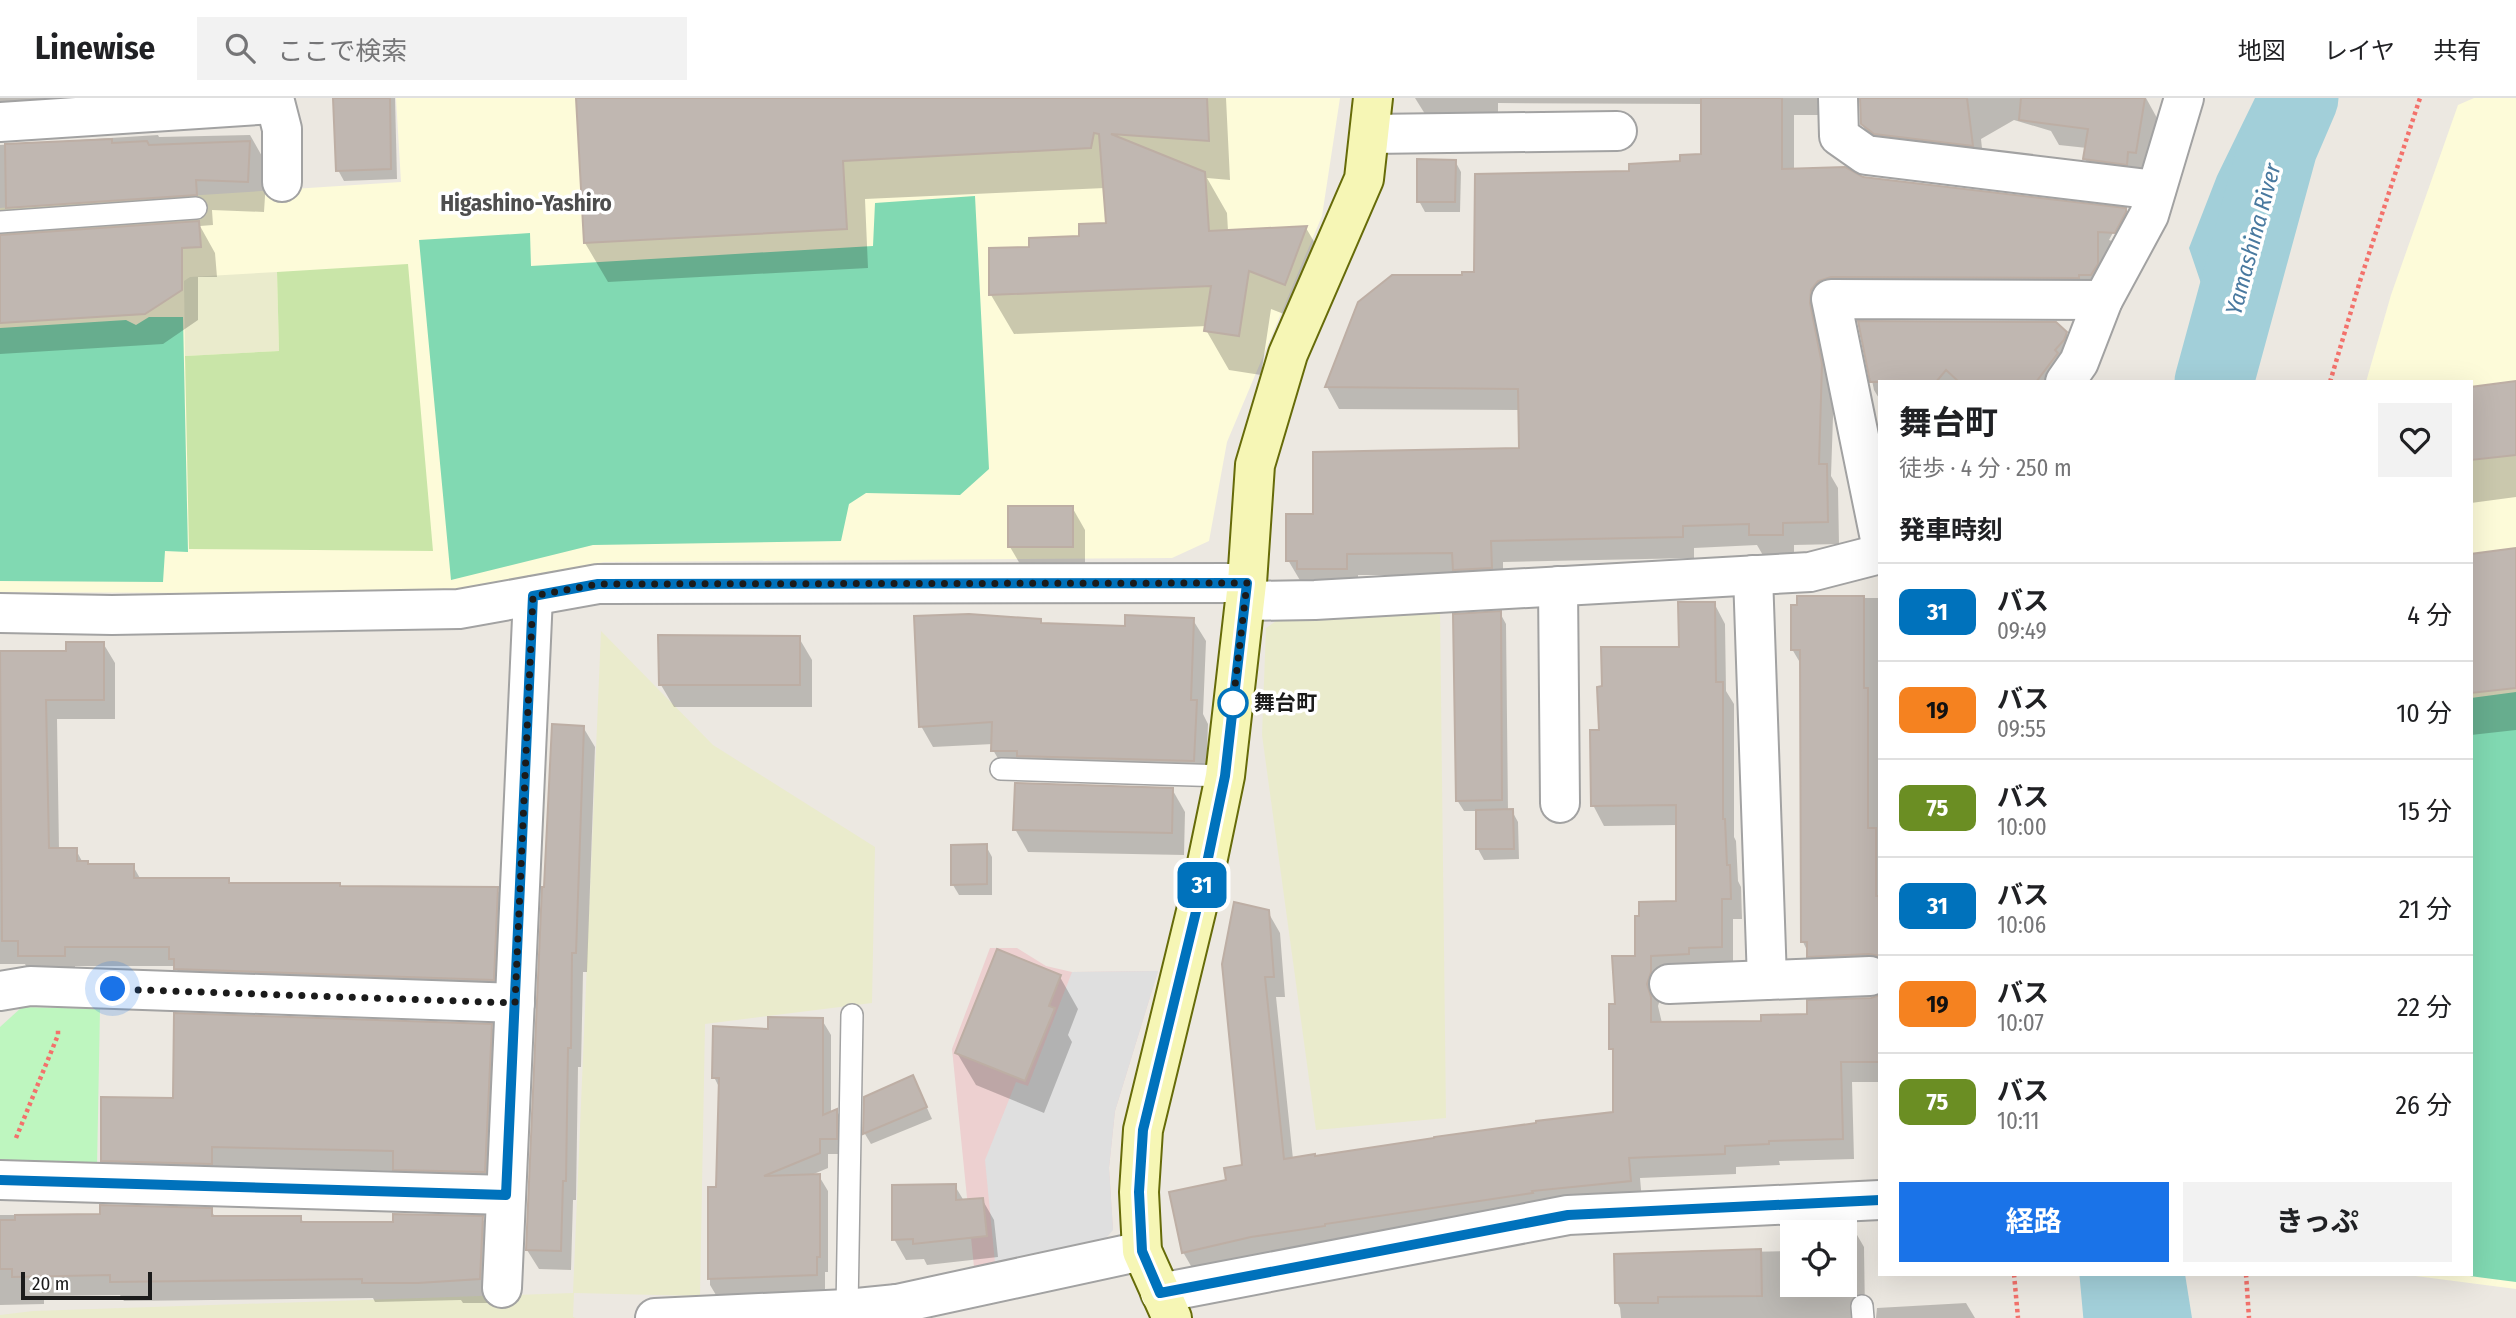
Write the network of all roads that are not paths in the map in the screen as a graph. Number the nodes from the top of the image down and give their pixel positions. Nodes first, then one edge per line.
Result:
1 (1838, 98) edge
2 (2184, 98) edge
3 (274, 101) edge
4 (1371, 116) edge
5 (0, 122) edge
6 (1617, 131) dead end
7 (282, 181) dead end
8 (2156, 190) junction
9 (196, 208) dead end
10 (0, 222) edge
11 (2103, 300) junction
12 (2066, 380) edge
13 (1878, 530) edge
14 (1878, 555) edge
15 (1753, 575) junction
16 (1558, 586) junction
17 (1246, 592) junction
18 (533, 596) junction
19 (0, 613) edge
20 (1001, 769) dead end
21 (1225, 776) junction
22 (1560, 803) dead end
23 (1870, 976) dead end
24 (1767, 980) junction
25 (1669, 984) dead end
26 (0, 991) edge
27 (515, 1003) junction
28 (852, 1015) dead end
29 (6, 1180) edge
30 (506, 1195) junction
31 (1878, 1200) edge
32 (1142, 1251) junction
33 (502, 1288) dead end
34 (1166, 1305) edge
35 (847, 1310) junction
36 (897, 1311) edge
37 (717, 1317) edge
38 (655, 1318) edge

1 - 8 street
2 - 8 street
3 - 5 street
3 - 7 street
4 - 6 street
4 - 17 street
8 - 11 street
9 - 10 lane
11 - 12 street
11 - 13 street
14 - 15 street
15 - 16 street
15 - 24 street
16 - 17 street
16 - 22 street
17 - 18 street
17 - 21 street
18 - 19 street
18 - 27 street
20 - 21 lane
21 - 32 street
23 - 24 street
24 - 25 street
26 - 27 street
27 - 30 street
28 - 35 lane
29 - 30 street
30 - 33 street
31 - 34 street
32 - 34 street
32 - 36 street
35 - 36 street
35 - 37 street
37 - 38 street

